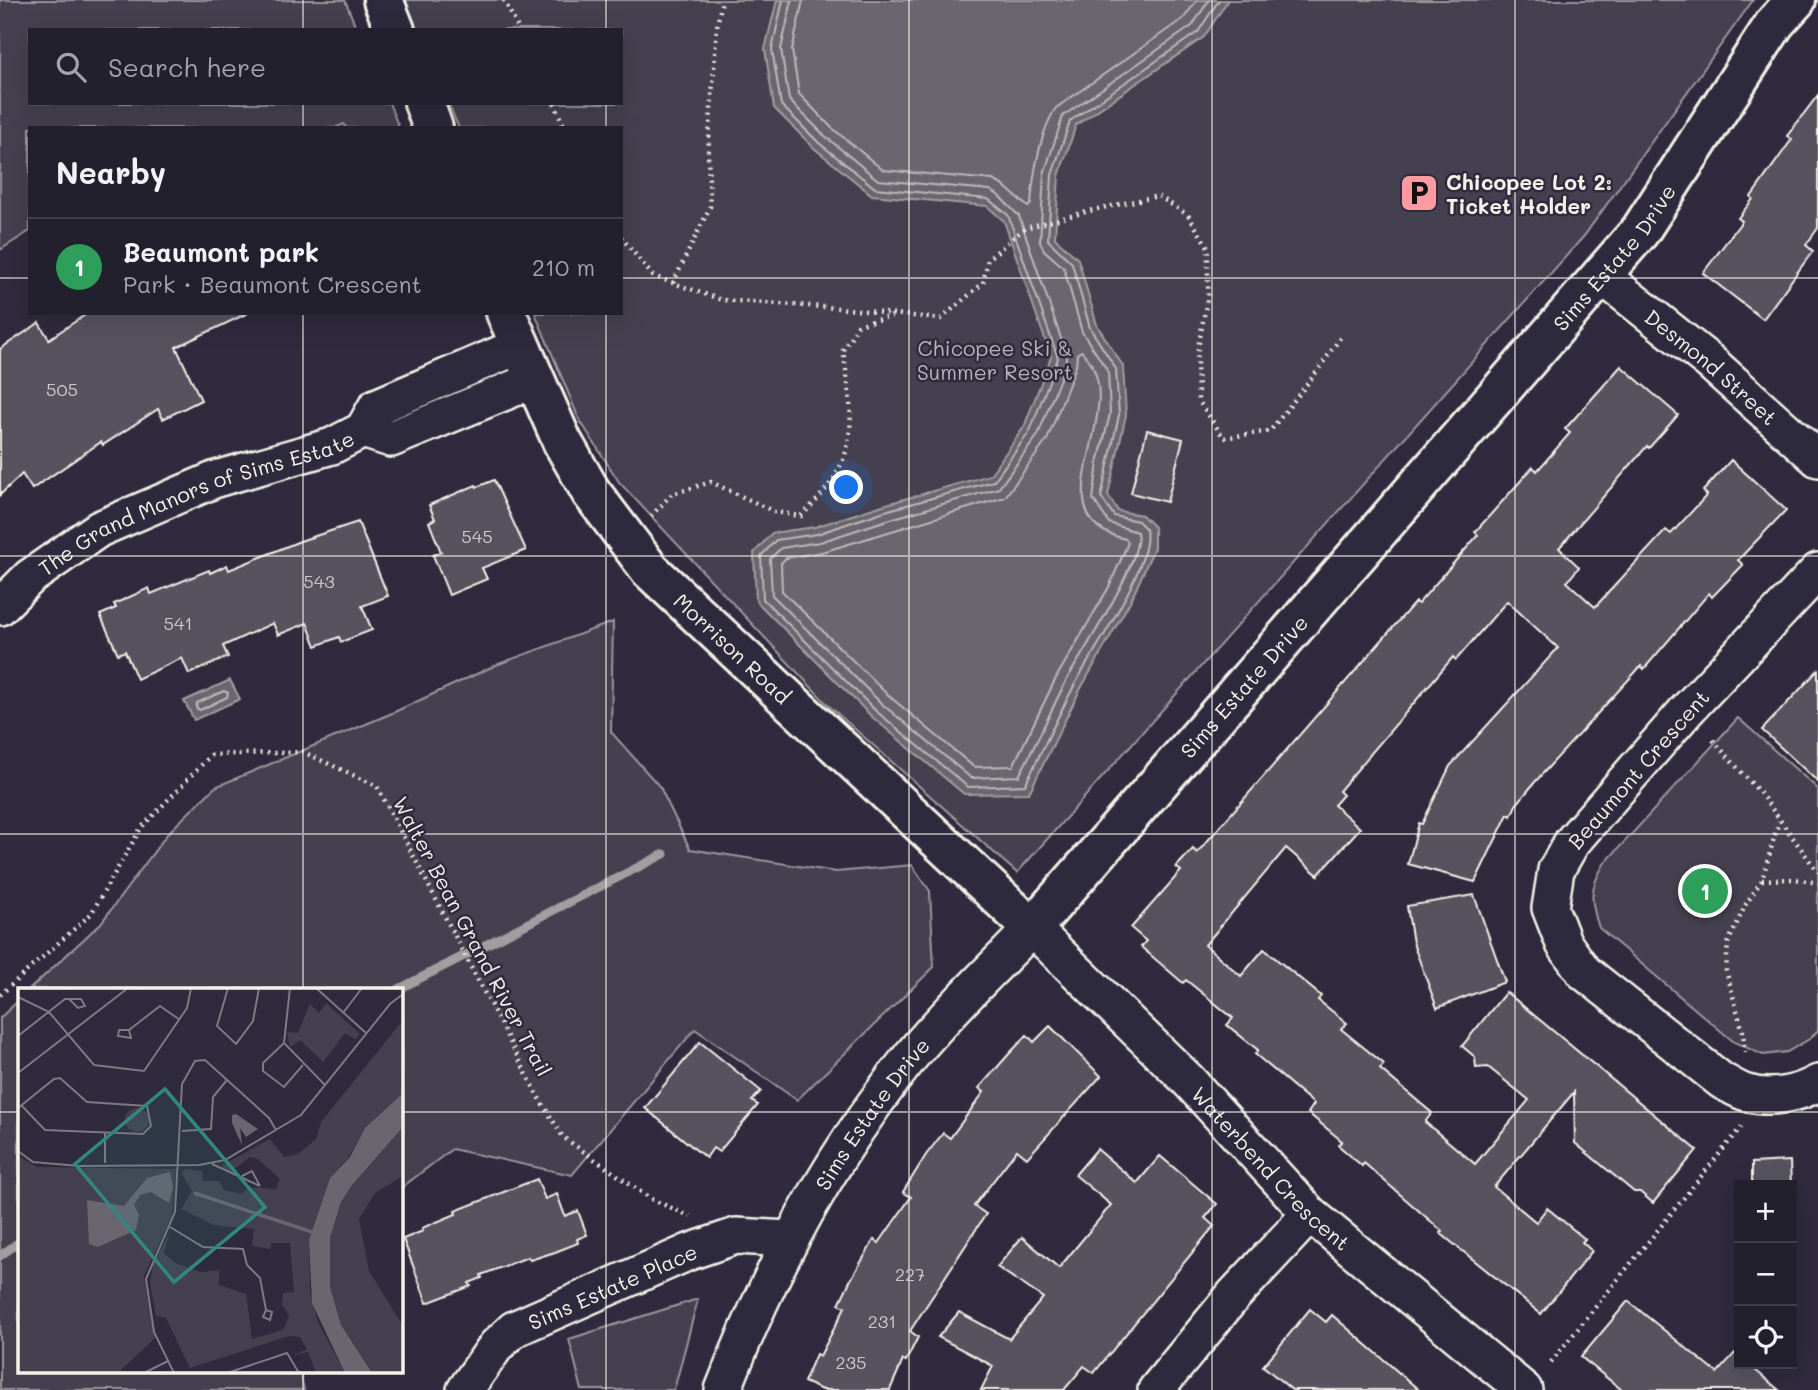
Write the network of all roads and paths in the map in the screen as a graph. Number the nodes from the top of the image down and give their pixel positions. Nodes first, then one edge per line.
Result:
1 (383, 0) edge
2 (505, 0) edge
3 (722, 0) edge
4 (1796, 0) edge
5 (394, 28) edge
6 (518, 28) edge
7 (425, 105) edge
8 (555, 105) edge
9 (432, 126) edge
10 (564, 126) edge
11 (623, 239) edge
12 (1602, 276) junction
13 (673, 283) junction
14 (896, 314) junction
15 (513, 330) edge
16 (1342, 335) dead end
17 (534, 380) junction
18 (363, 430) junction
19 (1818, 459) edge
20 (650, 518) dead end
21 (1818, 570) edge
22 (0, 607) edge
23 (1713, 740) dead end
24 (1779, 821) junction
25 (1818, 872) edge
26 (1762, 880) junction
27 (1818, 883) edge
28 (1032, 928) junction
29 (0, 995) edge
30 (1745, 1053) dead end
31 (1818, 1083) edge
32 (1766, 1096) junction
33 (1310, 1214) junction
34 (736, 1236) junction
35 (789, 1239) junction
36 (1551, 1362) dead end
37 (465, 1390) edge
38 (723, 1390) edge
39 (1156, 1390) edge
40 (1524, 1390) edge

1 - 5 street
2 - 6 path
3 - 13 path
4 - 12 street, Sims Estate Drive
7 - 9 street
8 - 10 path
11 - 13 path
12 - 19 street, Desmond Street
12 - 28 street, Sims Estate Drive
13 - 14 path
14 - 16 path
14 - 20 path
15 - 17 street, Morrison Road
15 - 18 street, The Grand Manors of Sims Estate
17 - 18 street, The Grand Manors of Sims Estate
17 - 28 street, Morrison Road
18 - 22 street, The Grand Manors of Sims Estate
21 - 32 street, Beaumont Crescent
23 - 24 path
24 - 25 path
24 - 26 path
26 - 27 path
26 - 30 path
28 - 33 street, Waterbend Crescent
28 - 35 street, Sims Estate Drive
29 - 34 path, Walter Bean Grand River Trail
31 - 32 street, Beaumont Crescent
32 - 36 path
33 - 39 street
33 - 40 street, Waterbend Crescent
34 - 35 street, Sims Estate Place
34 - 37 street, Sims Estate Place
35 - 38 street, Sims Estate Drive

